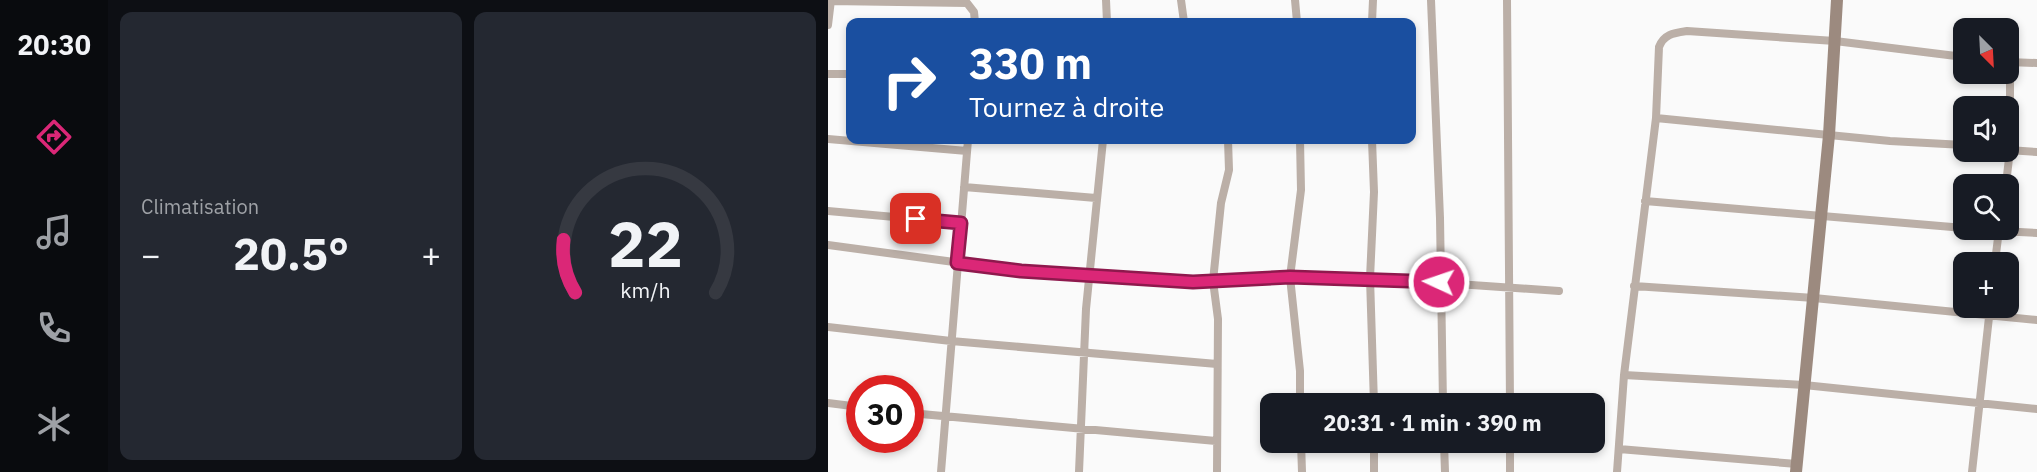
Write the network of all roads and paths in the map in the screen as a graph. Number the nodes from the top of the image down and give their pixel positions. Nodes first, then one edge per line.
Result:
1 (830, 0) edge
2 (1107, 0) edge
3 (1181, 0) edge
4 (1295, 0) edge
5 (1373, 0) edge
6 (1431, 0) edge
7 (1507, 0) edge
8 (1838, 0) edge
9 (975, 18) edge
10 (1107, 18) edge
11 (1183, 18) edge
12 (1297, 18) edge
13 (1372, 18) edge
14 (828, 25) edge
15 (1835, 41) junction
16 (1953, 56) edge
17 (2019, 62) edge
18 (2037, 63) edge
19 (828, 74) edge
20 (846, 74) edge
21 (1656, 118) junction
22 (1829, 135) junction
23 (828, 139) edge
24 (846, 141) edge
25 (886, 144) edge
26 (968, 144) edge
27 (1103, 144) edge
28 (1228, 144) edge
29 (1300, 144) edge
30 (1372, 144) edge
31 (1953, 144) edge
32 (967, 151) junction
33 (2019, 151) edge
34 (2037, 152) edge
35 (964, 187) junction
36 (1096, 198) junction
37 (1645, 201) junction
38 (828, 211) edge
39 (1821, 214) junction
40 (961, 223) junction
41 (1953, 227) edge
42 (2019, 232) edge
43 (2037, 233) edge
44 (828, 245) edge
45 (957, 263) junction
46 (1090, 275) junction
47 (1290, 277) junction
48 (1370, 278) junction
49 (1213, 281) junction
50 (1439, 282) junction
51 (1634, 286) junction
52 (1508, 287) junction
53 (1559, 291) dead end
54 (1814, 298) junction
55 (1953, 308) edge
56 (2019, 317) edge
57 (1989, 318) edge
58 (2037, 320) edge
59 (828, 327) edge
60 (951, 341) junction
61 (1085, 352) junction
62 (1217, 364) junction
63 (1624, 375) junction
64 (1804, 386) junction
65 (1300, 393) edge
66 (1374, 393) edge
67 (1443, 393) edge
68 (1510, 393) edge
69 (1980, 402) junction
70 (828, 403) edge
71 (846, 405) edge
72 (2037, 408) edge
73 (924, 415) edge
74 (946, 417) junction
75 (1081, 428) junction
76 (1216, 441) junction
77 (1619, 449) junction
78 (1301, 453) edge
79 (1374, 453) edge
80 (1444, 453) edge
81 (1510, 453) edge
82 (1796, 468) edge
83 (941, 472) edge
84 (1079, 472) edge
85 (1217, 472) edge
86 (1302, 472) edge
87 (1374, 472) edge
88 (1444, 472) edge
89 (1510, 472) edge
90 (1617, 472) edge
91 (1972, 472) edge

1 - 9 street
1 - 14 street
2 - 10 street
3 - 11 street
4 - 12 street
5 - 13 street
6 - 50 street
7 - 52 street
8 - 15 street
15 - 16 street
15 - 21 street
15 - 22 street
17 - 18 street
19 - 20 street
21 - 22 street
21 - 37 street
22 - 31 street
22 - 39 street
23 - 24 street
25 - 32 street
26 - 32 street
27 - 36 street
28 - 49 street
29 - 47 street
30 - 48 street
32 - 35 street
33 - 34 street
35 - 36 street
35 - 40 street
36 - 46 street
37 - 39 street
37 - 51 street
38 - 40 street
39 - 41 street
39 - 54 street
40 - 45 street
42 - 43 street
44 - 45 street
45 - 46 street
45 - 60 street
46 - 49 street
46 - 61 street
47 - 48 street
47 - 49 street
47 - 65 street
48 - 50 street
48 - 66 street
49 - 62 street
50 - 52 street
50 - 67 street
51 - 54 street
51 - 63 street
52 - 53 street
52 - 68 street
54 - 55 street
54 - 64 street
56 - 58 street
57 - 69 street
59 - 60 street
60 - 61 street
60 - 74 street
61 - 62 street
61 - 75 street
62 - 76 street
63 - 64 street
63 - 77 street
64 - 69 street
64 - 82 street
69 - 72 street
69 - 91 street
70 - 71 street
73 - 74 street
74 - 75 street
74 - 83 street
75 - 76 street
75 - 84 street
76 - 85 street
77 - 82 street
77 - 90 street
78 - 86 street
79 - 87 street
80 - 88 street
81 - 89 street

